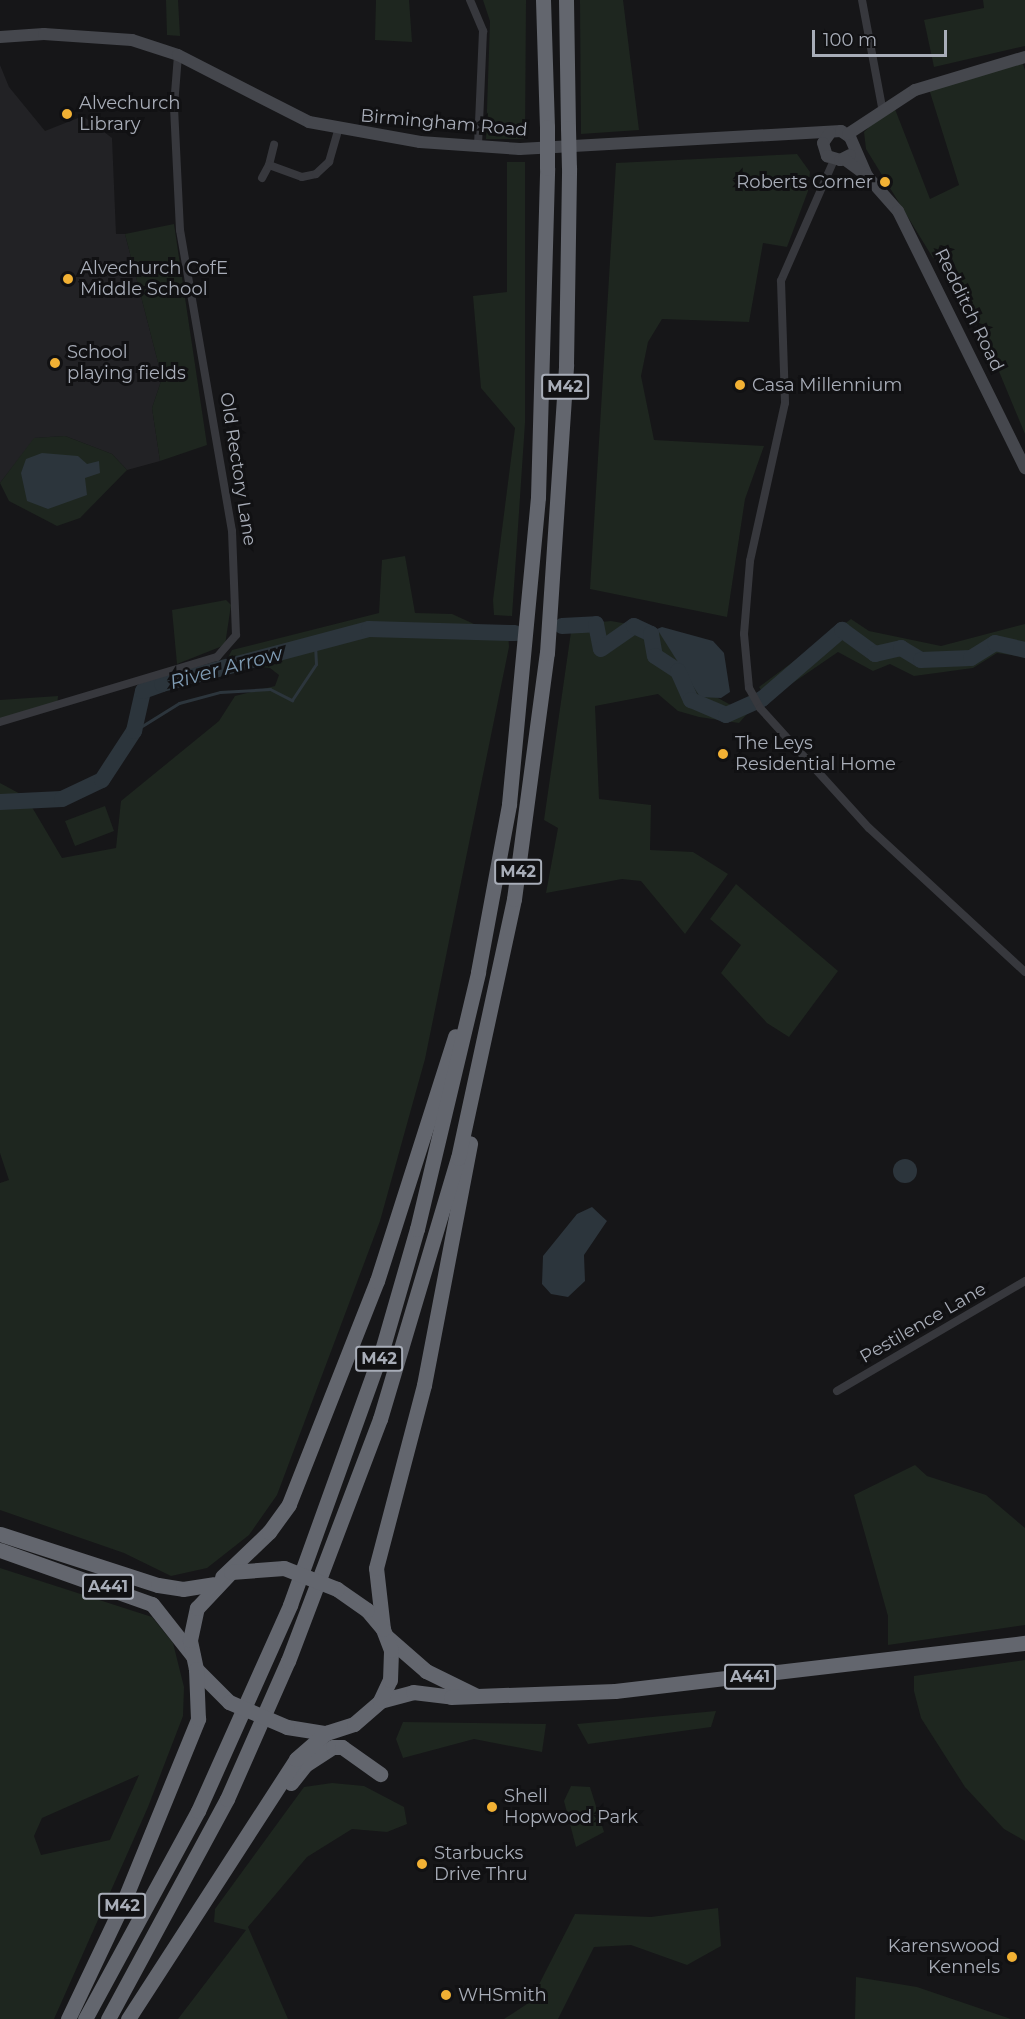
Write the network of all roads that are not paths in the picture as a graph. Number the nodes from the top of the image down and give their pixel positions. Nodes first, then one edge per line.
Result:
1 (470, 0) edge
2 (543, 0) edge
3 (566, 0) edge
4 (862, 0) edge
5 (0, 37) edge
6 (178, 55) junction
7 (1025, 57) edge
8 (882, 107) junction
9 (338, 130) junction
10 (830, 133) junction
11 (797, 134) junction
12 (850, 138) junction
13 (274, 146) dead end
14 (478, 147) junction
15 (823, 147) junction
16 (839, 160) junction
17 (269, 165) junction
18 (867, 176) junction
19 (262, 178) dead end
20 (1025, 468) edge
21 (0, 722) edge
22 (478, 972) junction
23 (1025, 972) edge
24 (475, 1089) junction
25 (1025, 1281) edge
26 (837, 1391) dead end
27 (0, 1534) edge
28 (0, 1550) edge
29 (218, 1580) junction
30 (384, 1632) junction
31 (1025, 1643) edge
32 (194, 1662) junction
33 (475, 1695) junction
34 (380, 1701) junction
35 (326, 1733) junction
36 (380, 1773) dead end
37 (253, 1832) junction
38 (68, 2019) edge
39 (85, 2019) edge
40 (108, 2019) edge
41 (128, 2019) edge

1 - 14 street
2 - 22 highway, M42, bridge
3 - 24 highway, M42, bridge
4 - 8 street
5 - 6 main road, Birmingham Road
6 - 9 main road, Birmingham Road
6 - 21 street, Old Rectory Lane
7 - 8 main road
8 - 12 main road
9 - 14 main road, Birmingham Road
9 - 17 street
10 - 11 main road, Birmingham Road
10 - 12 main road, Birmingham Road
10 - 15 main road
11 - 14 main road, Birmingham Road
11 - 15 main road, Birmingham Road
12 - 16 main road
12 - 18 main road, Redditch Road
13 - 17 street
15 - 16 main road, Redditch Road
16 - 18 main road, Redditch Road
16 - 23 street
17 - 19 street
18 - 20 main road, Redditch Road
22 - 29 highway, M42
22 - 39 highway, M42
24 - 30 highway, M42
24 - 40 highway, M42
25 - 26 street, Pestilence Lane
27 - 29 highway, A441
28 - 32 highway, A441
29 - 30 highway, bridge
29 - 32 highway
30 - 33 highway, A441
30 - 34 highway
31 - 33 highway, A441
32 - 35 highway, bridge
32 - 38 highway, M42
33 - 34 highway, A441
34 - 35 highway
35 - 37 highway
36 - 37 highway
37 - 41 highway

